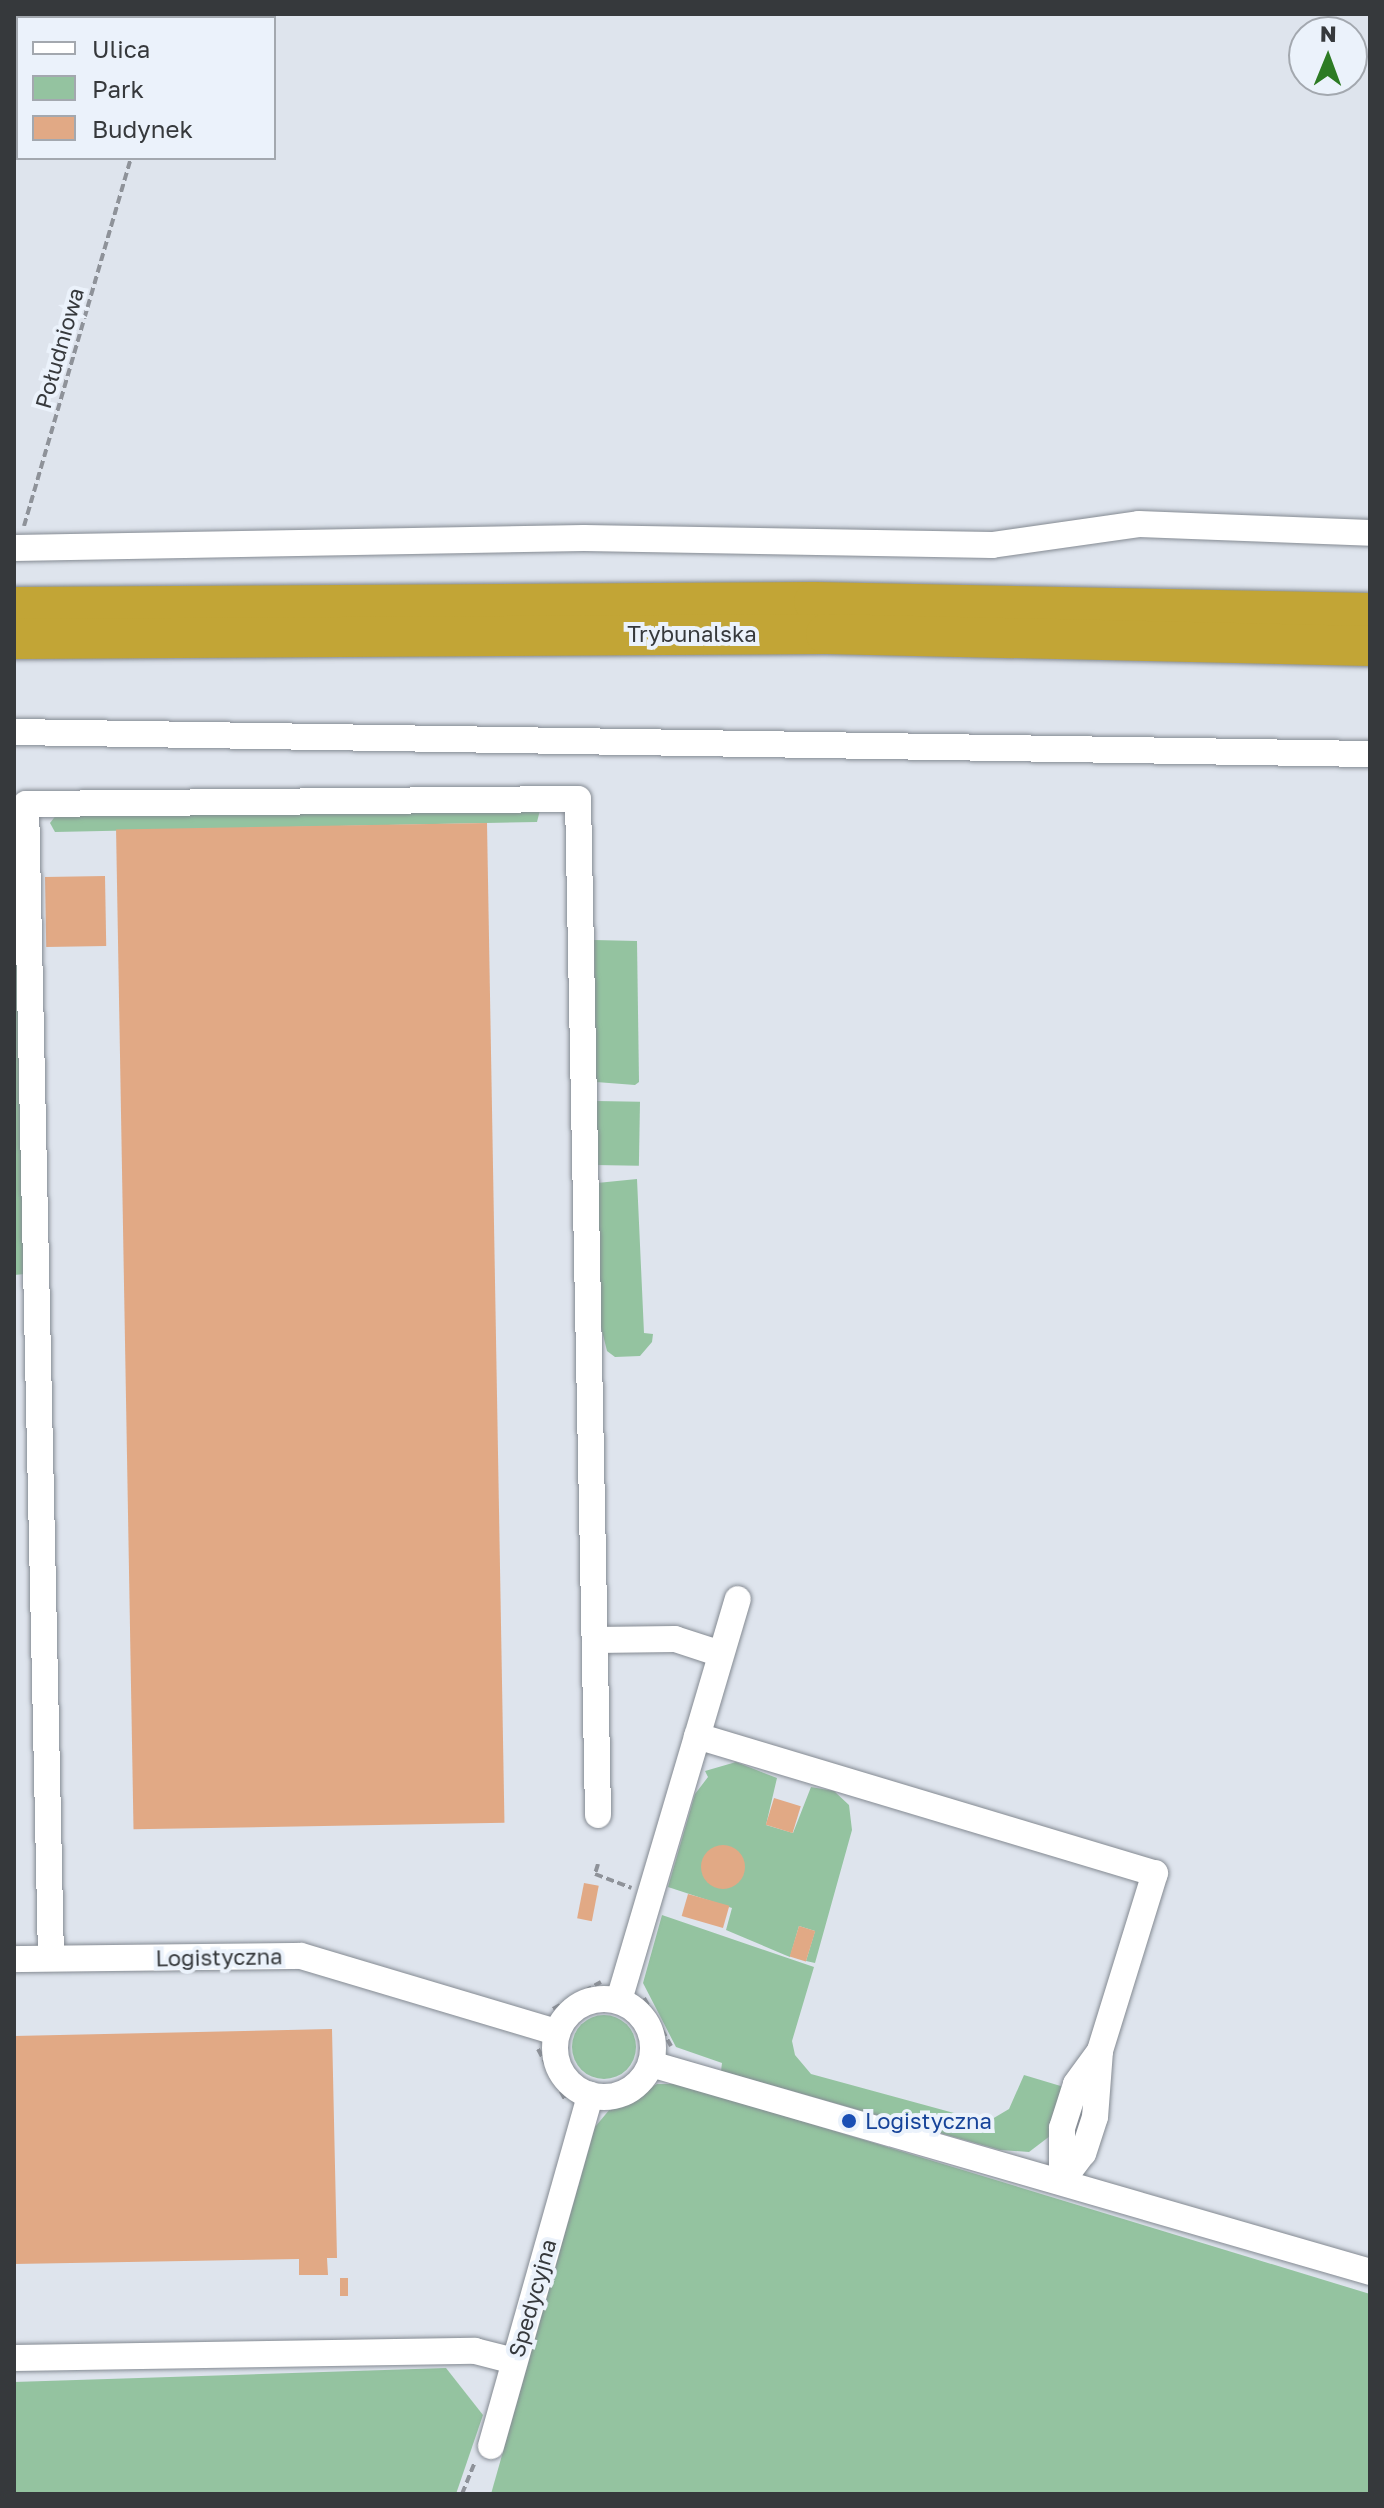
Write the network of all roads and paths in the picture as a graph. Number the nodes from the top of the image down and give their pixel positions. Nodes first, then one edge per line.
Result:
1 (130, 160) edge
2 (1370, 533) edge
3 (16, 548) edge
4 (14, 607) edge
5 (1370, 613) edge
6 (14, 639) edge
7 (1370, 646) edge
8 (14, 732) edge
9 (1370, 754) edge
10 (20, 804) edge
11 (738, 1599) dead end
12 (596, 1640) junction
13 (721, 1654) junction
14 (697, 1736) junction
15 (598, 1815) dead end
16 (598, 1864) dead end
17 (633, 1893) dead end
18 (51, 1958) junction
19 (14, 1959) edge
20 (607, 1976) dead end
21 (630, 1996) junction
22 (511, 2019) junction
23 (556, 2032) junction
24 (676, 2051) dead end
25 (651, 2064) junction
26 (579, 2101) junction
27 (1062, 2181) junction
28 (1370, 2272) edge
29 (14, 2358) edge
30 (514, 2361) junction
31 (491, 2446) joint
32 (462, 2494) edge

1 - 3 path, Południowa
2 - 3 street
4 - 5 highway, Trybunalska
6 - 7 highway, Trybunalska
8 - 9 street
10 - 12 street
10 - 18 street
11 - 13 street
12 - 13 street
12 - 15 street
13 - 14 street
14 - 21 street
14 - 27 street
16 - 17 path
18 - 19 street, Logistyczna
18 - 22 street, Logistyczna
20 - 22 path
21 - 23 street
21 - 24 path
21 - 25 street
22 - 23 street, Logistyczna
22 - 26 path
23 - 26 street
25 - 26 street
25 - 27 street
26 - 30 street, Spedycyjna
27 - 28 street
29 - 30 street
30 - 31 street, Spedycyjna
31 - 32 path

